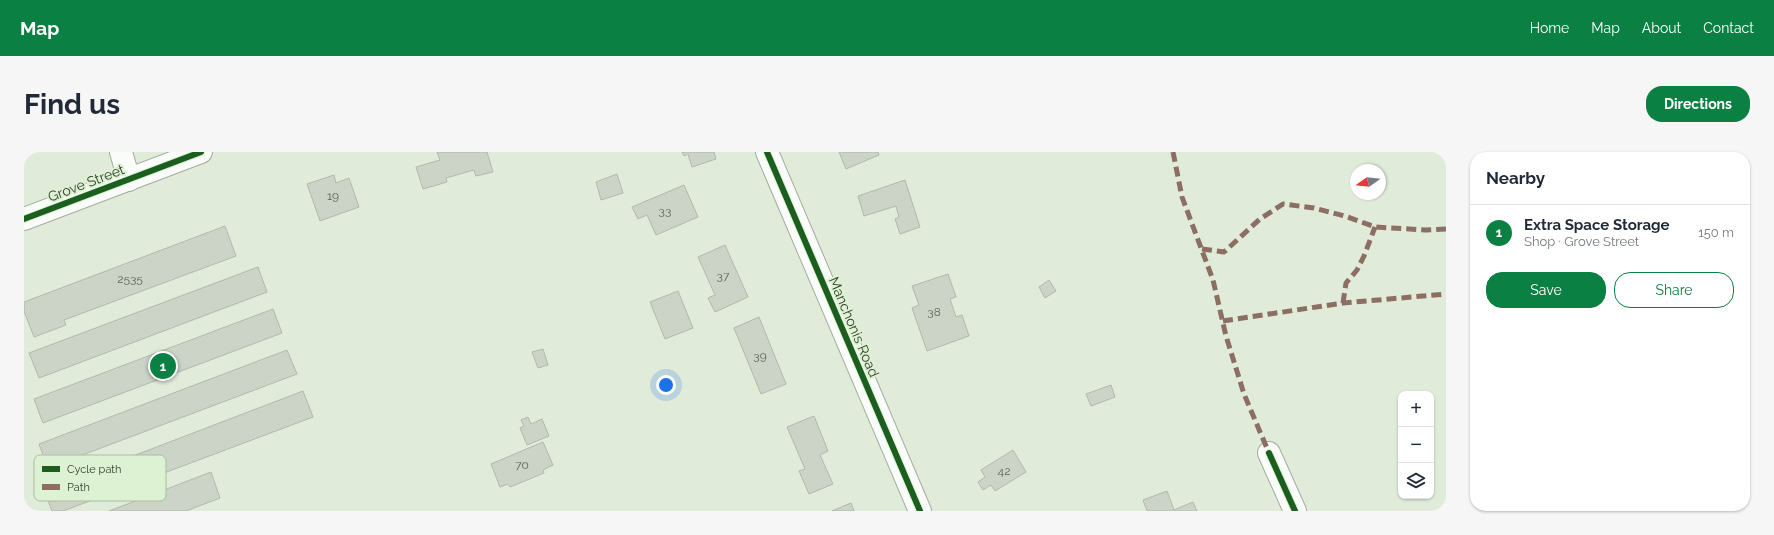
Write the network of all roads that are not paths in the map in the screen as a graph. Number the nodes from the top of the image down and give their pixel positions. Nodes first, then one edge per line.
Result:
1 (121, 152) edge
2 (201, 152) edge
3 (767, 152) edge
4 (129, 180) junction
5 (24, 219) edge
6 (1269, 454) dead end
7 (920, 511) edge
8 (1295, 511) edge

1 - 4 street
2 - 4 street, Grove Street
3 - 7 street, Manchonis Road
4 - 5 street, Grove Street
6 - 8 street

